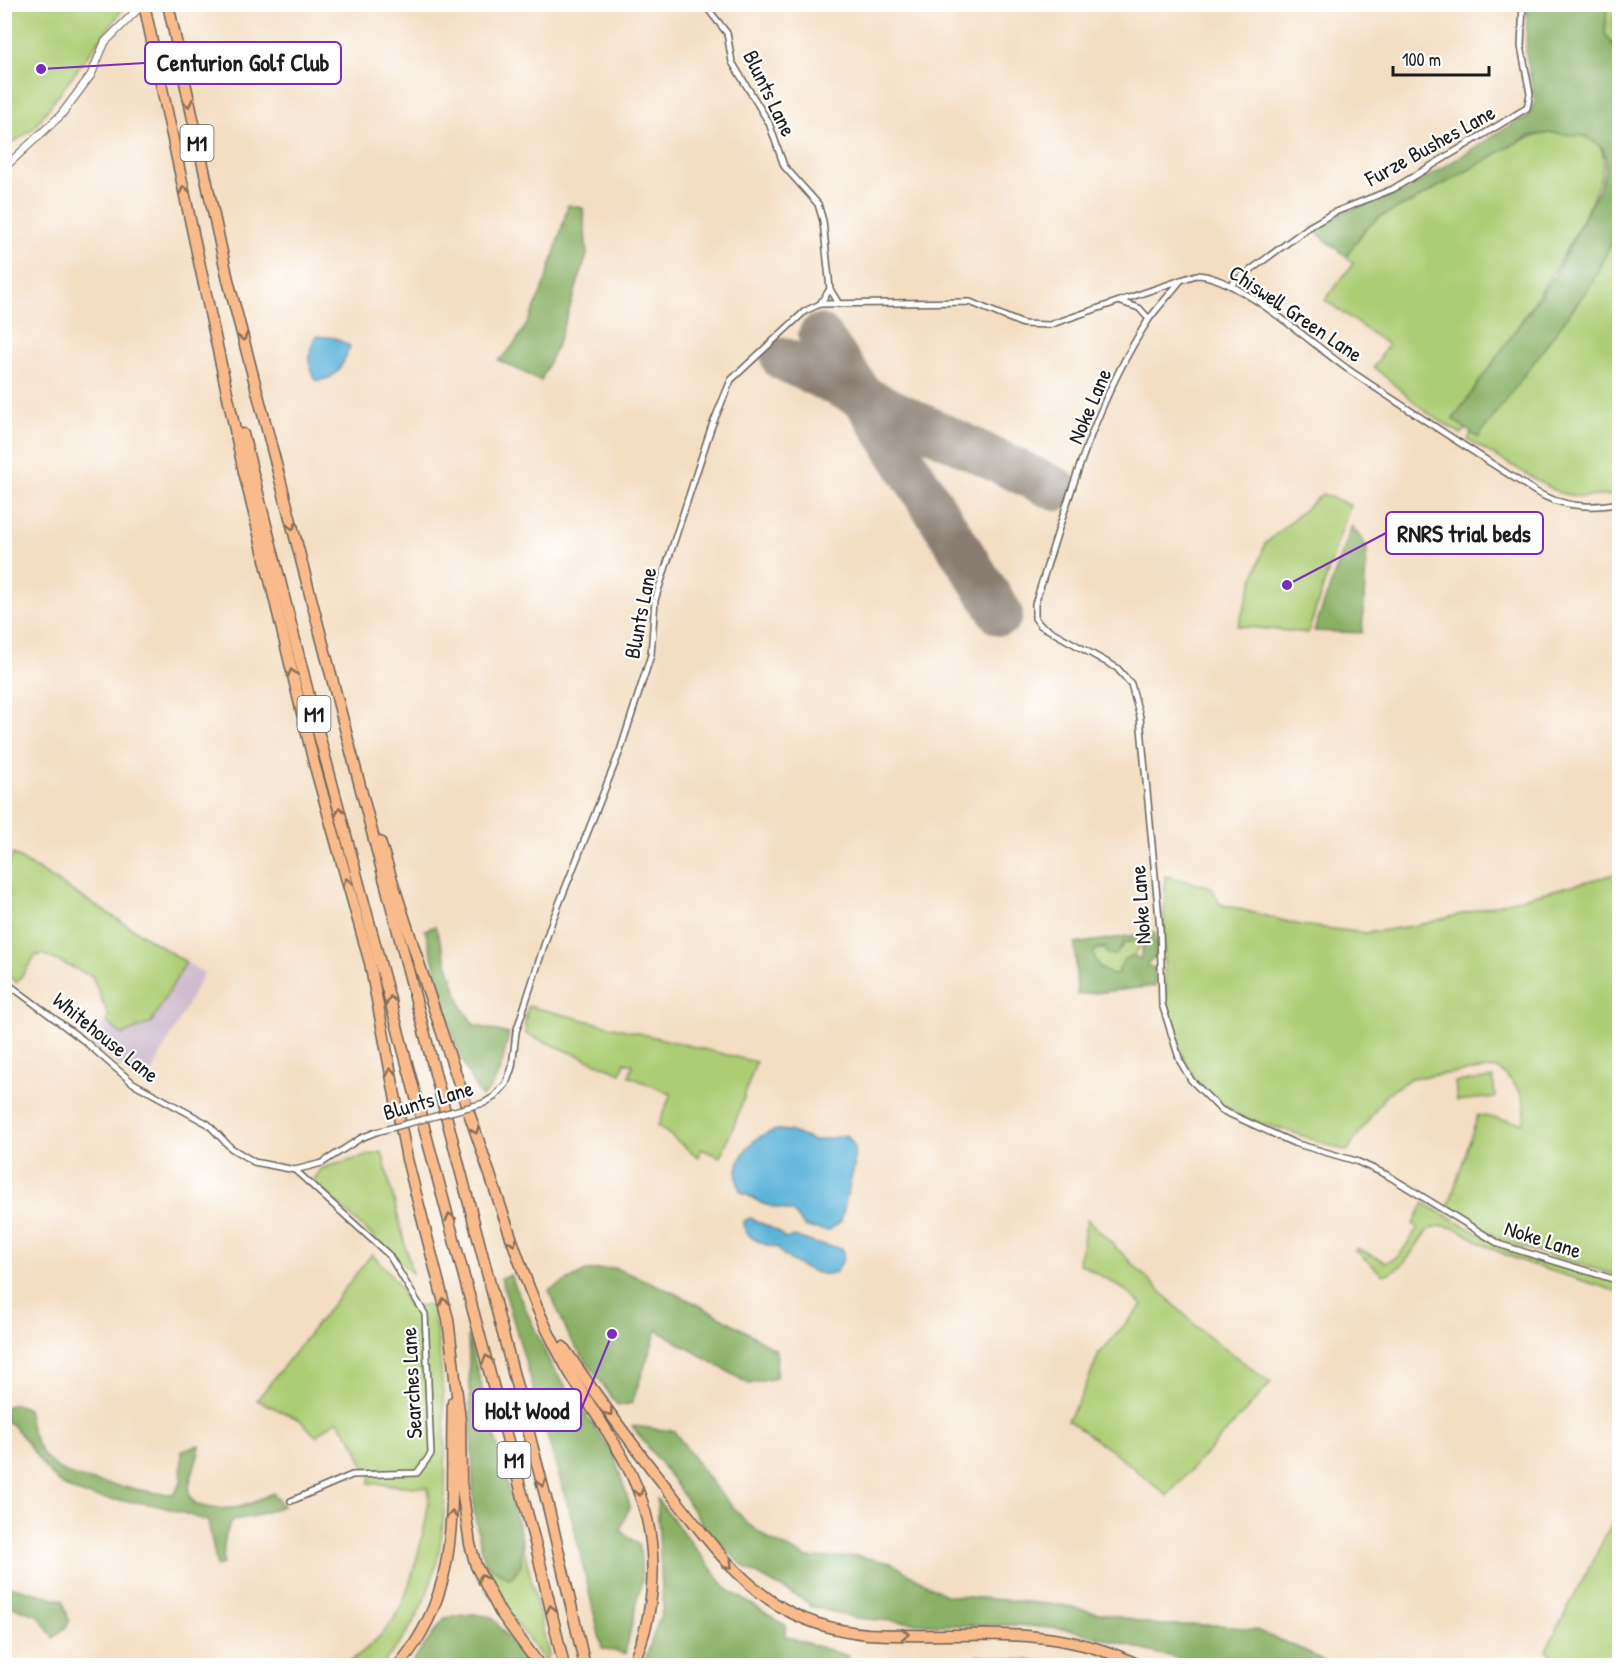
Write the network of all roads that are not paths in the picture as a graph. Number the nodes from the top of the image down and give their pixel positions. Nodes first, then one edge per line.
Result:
1 (168, 4) edge
2 (705, 4) edge
3 (1523, 4) edge
4 (144, 8) edge
5 (4, 168) edge
6 (197, 247) junction
7 (1181, 280) junction
8 (1230, 285) junction
9 (830, 289) junction
10 (1120, 302) junction
11 (820, 304) junction
12 (839, 304) junction
13 (1149, 320) junction
14 (1620, 503) edge
15 (343, 721) junction
16 (4, 981) edge
17 (346, 1147) joint
18 (295, 1170) junction
19 (1620, 1281) edge
20 (539, 1312) junction
21 (454, 1360) junction
22 (291, 1502) dead end
23 (539, 1664) edge
24 (398, 1665) edge
25 (564, 1665) edge
26 (585, 1665) edge
27 (631, 1665) edge
28 (1141, 1665) edge

1 -> 15 highway, M1
2 - 9 street, Blunts Lane
3 - 8 street, Furze Bushes Lane
4 - 5 street
6 -> 4 highway, M1
21 -> 6 highway
25 -> 6 highway, M1
7 - 8 street, Chiswell Green Lane
7 - 10 street, Chiswell Green Lane
7 - 13 street, Noke Lane
8 - 14 street, Chiswell Green Lane
9 - 11 street, Blunts Lane
9 - 12 street
10 - 12 street, Chiswell Green Lane
10 - 13 street
11 - 12 street, Chiswell Green Lane
11 - 17 street, Blunts Lane, bridge
13 - 19 street, Noke Lane
15 -> 20 highway
15 -> 26 highway, M1
16 - 18 street, Whitehouse Lane
17 - 18 street, Whitehouse Lane
18 - 22 street, Searches Lane
20 -> 27 highway
20 -> 28 highway
23 -> 21 highway
24 -> 21 highway

